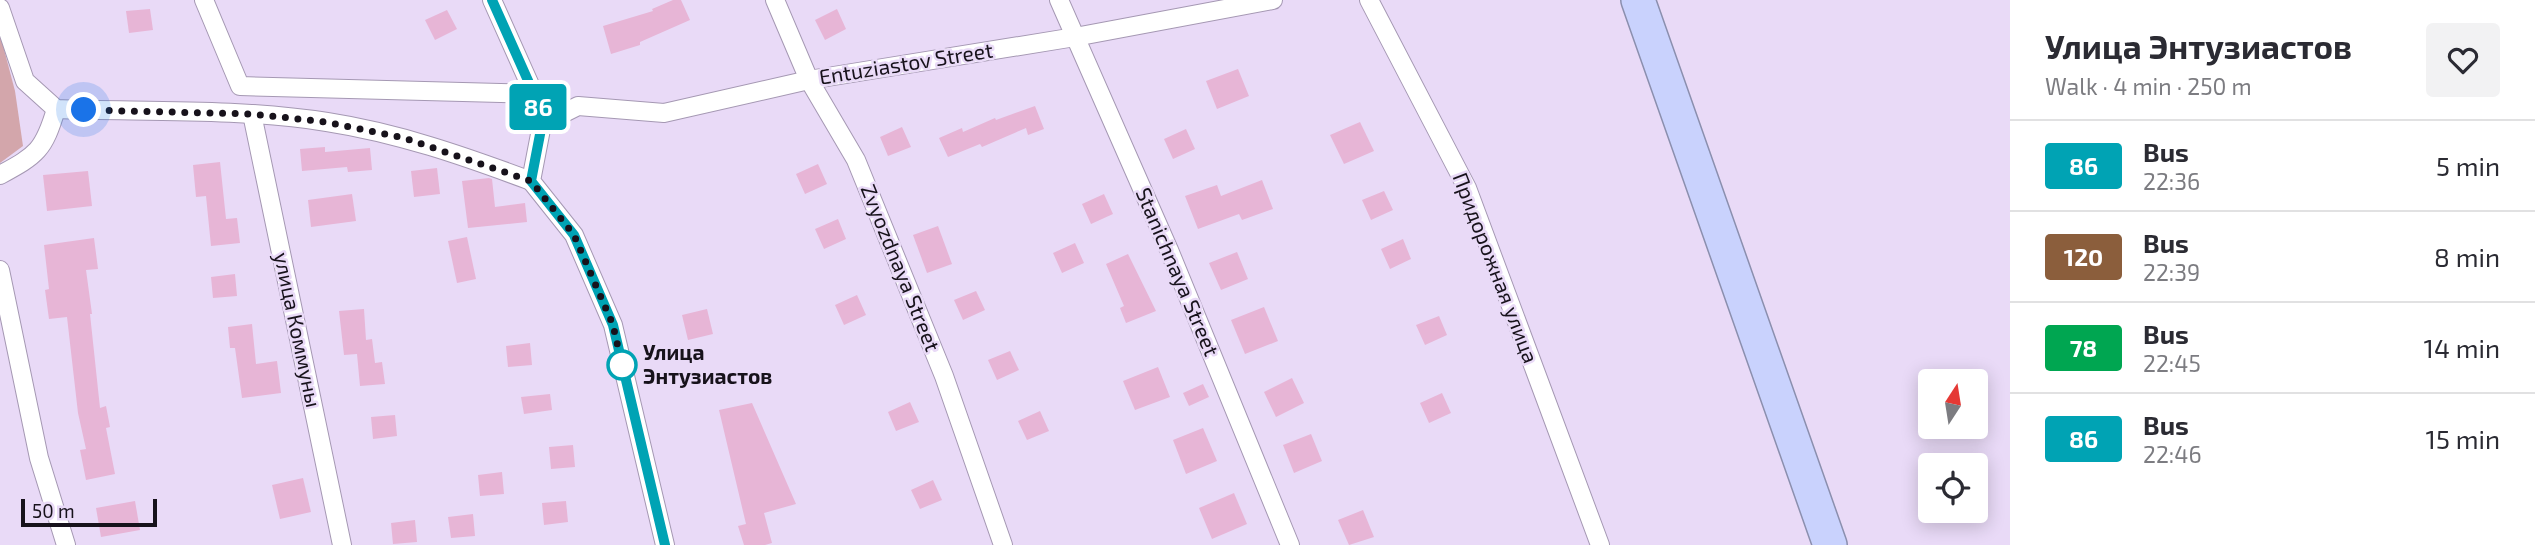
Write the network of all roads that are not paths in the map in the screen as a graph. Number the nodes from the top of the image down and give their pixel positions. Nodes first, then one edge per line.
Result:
1 (204, 0) edge
2 (492, 0) edge
3 (775, 0) edge
4 (1059, 0) edge
5 (1273, 0) edge
6 (1369, 0) edge
7 (1638, 0) edge
8 (1651, 0) edge
9 (0, 8) edge
10 (1075, 37) junction
11 (809, 80) junction
12 (534, 94) junction
13 (56, 109) junction
14 (252, 114) junction
15 (542, 124) junction
16 (0, 175) edge
17 (531, 181) junction
18 (0, 270) edge
19 (66, 545) edge
20 (342, 545) edge
21 (665, 545) edge
22 (1003, 545) edge
23 (1290, 545) edge
24 (1600, 545) edge
25 (1830, 545) edge
26 (1843, 545) edge

1 - 12 street
2 - 12 street
3 - 11 street, Zvyozdnaya Street
4 - 10 street, Stanichnaya Street
5 - 10 street, Entuziastov Street
6 - 24 street, Придорожная улица
7 - 25 highway
8 - 26 highway
9 - 13 street
10 - 11 street, Entuziastov Street
10 - 23 street, Stanichnaya Street
11 - 15 street, Entuziastov Street
11 - 22 street, Zvyozdnaya Street
12 - 15 street
13 - 14 street
13 - 16 street
14 - 17 street
14 - 20 street, улица Коммуны
15 - 17 street
17 - 21 street
18 - 19 street

